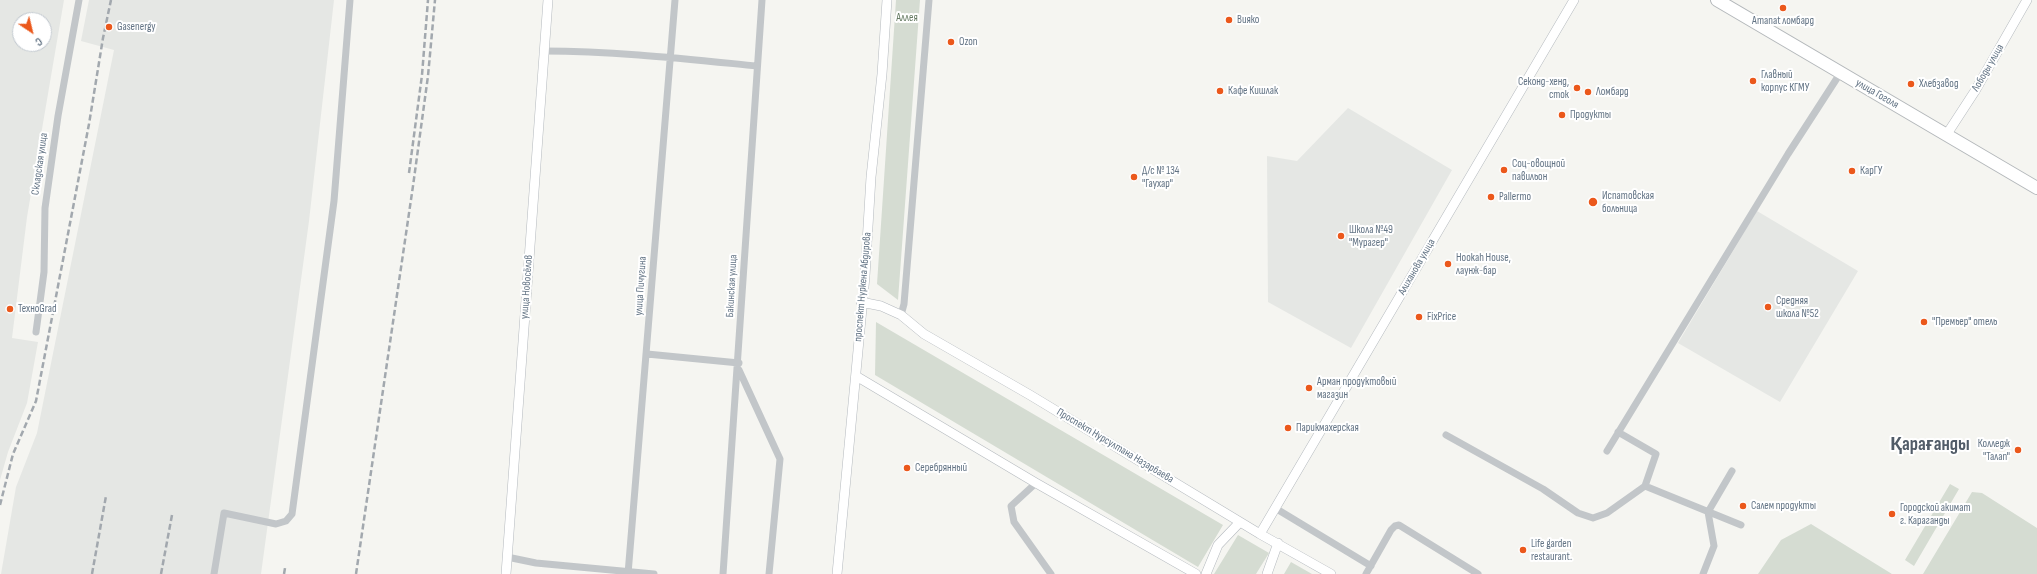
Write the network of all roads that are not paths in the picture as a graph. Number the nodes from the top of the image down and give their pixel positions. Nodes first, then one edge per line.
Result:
1 (79, 0) edge
2 (350, 0) edge
3 (548, 0) edge
4 (675, 0) edge
5 (762, 0) edge
6 (886, 0) edge
7 (929, 0) edge
8 (1574, 0) edge
9 (1717, 0) edge
10 (2028, 0) edge
11 (544, 51) junction
12 (670, 57) junction
13 (757, 66) junction
14 (1841, 72) junction
15 (1947, 134) junction
16 (2037, 188) edge
17 (861, 302) junction
18 (901, 315) junction
19 (36, 332) dead end
20 (646, 354) junction
21 (739, 366) junction
22 (856, 376) junction
23 (1618, 432) junction
24 (1446, 435) dead end
25 (1606, 451) dead end
26 (1732, 470) dead end
27 (1036, 483) junction
28 (1645, 486) junction
29 (1275, 508) junction
30 (1708, 512) junction
31 (1240, 522) junction
32 (1741, 525) dead end
33 (1260, 534) junction
34 (1278, 543) junction
35 (507, 557) junction
36 (1370, 566) junction
37 (628, 573) edge
38 (214, 574) edge
39 (506, 574) edge
40 (654, 574) edge
41 (723, 574) edge
42 (769, 574) edge
43 (837, 574) edge
44 (1051, 574) edge
45 (1196, 574) edge
46 (1206, 574) edge
47 (1267, 574) edge
48 (1330, 574) edge
49 (1366, 574) edge
50 (1478, 574) edge
51 (1703, 574) edge

1 - 19 street, Складская улица
2 - 38 street
3 - 11 main road, улица Новосёлов
4 - 12 street, улица Пичугина
5 - 13 street, Бакинская улица
6 - 17 main road, проспект Нуркена Абдирова
7 - 18 street
8 - 29 main road, Алиханова улица
9 - 14 highway, улица Гоголя
10 - 15 main road, Лободы улица
11 - 12 street
11 - 35 main road, улица Новосёлов
12 - 13 street
12 - 20 street, улица Пичугина
13 - 21 street, Бакинская улица
14 - 15 highway, улица Гоголя
14 - 23 street
15 - 16 highway, улица Гоголя
17 - 18 main road, Проспект Нурсултана Назарбаева
17 - 22 main road, проспект Нуркена Абдирова
18 - 31 main road, Проспект Нурсултана Назарбаева
20 - 21 street
20 - 37 street, улица Пичугина
21 - 41 street, Бакинская улица
21 - 42 street
22 - 27 main road
22 - 43 main road, проспект Нуркена Абдирова
23 - 25 street
23 - 28 street
24 - 28 street
26 - 30 street
27 - 44 street
27 - 45 main road
28 - 30 street
29 - 33 main road, Алиханова улица
29 - 36 street
30 - 32 street
30 - 51 street
31 - 33 main road, Проспект Нурсултана Назарбаева
31 - 46 main road
33 - 34 main road, Проспект Нурсултана Назарбаева
34 - 47 main road
34 - 48 main road, Проспект Нурсултана Назарбаева
35 - 37 street
35 - 39 main road, улица Новосёлов
36 - 49 street
36 - 50 street
37 - 40 street

